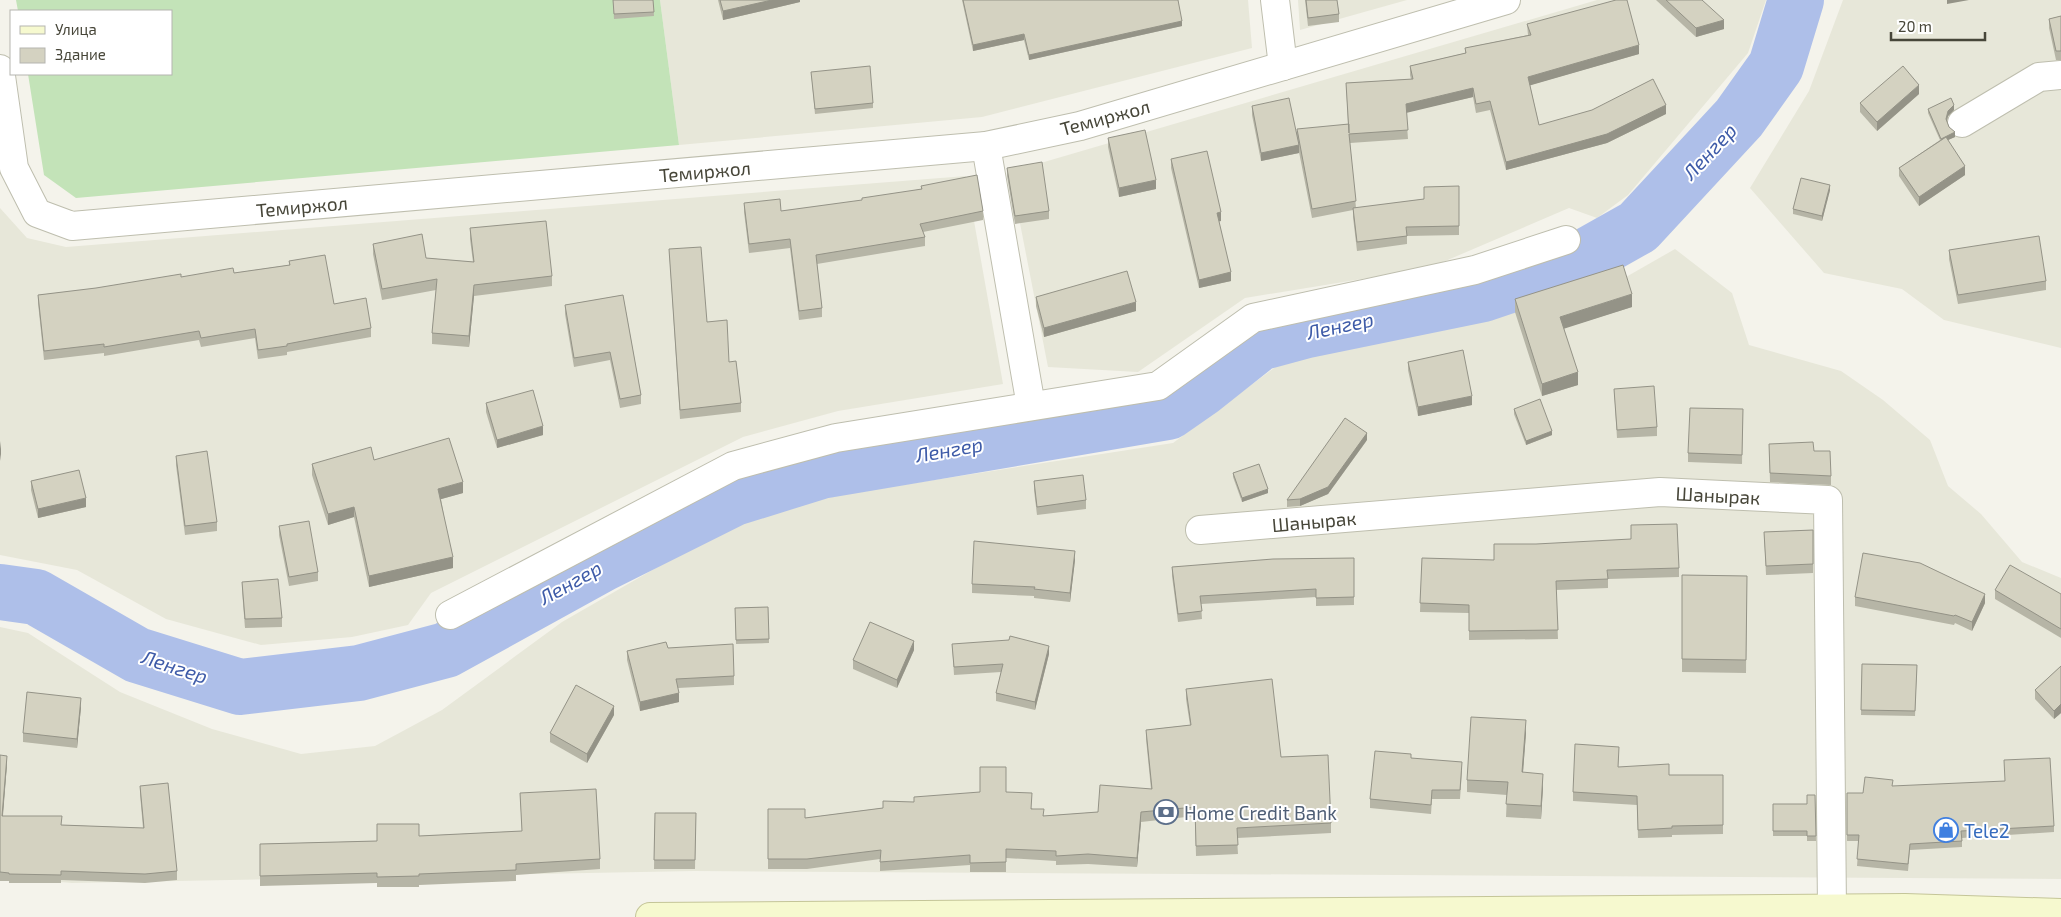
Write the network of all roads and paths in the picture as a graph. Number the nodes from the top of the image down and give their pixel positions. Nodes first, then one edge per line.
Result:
1 (1275, 0) edge
2 (1506, 0) edge
3 (1283, 66) junction
4 (0, 69) edge
5 (2061, 75) edge
6 (1962, 123) dead end
7 (986, 146) junction
8 (1566, 240) dead end
9 (1031, 406) junction
10 (1200, 530) dead end
11 (450, 615) dead end
12 (1832, 909) junction
13 (2061, 912) edge
14 (1905, 913) edge
15 (881, 916) edge
16 (650, 917) edge

1 - 3 street
2 - 3 street, Темиржол
3 - 7 street, Темиржол
4 - 7 street, Темиржол
5 - 6 street
7 - 9 street
8 - 9 street
9 - 11 street
10 - 12 street, Шанырак
12 - 14 main road
12 - 15 main road
13 - 14 main road
15 - 16 main road

